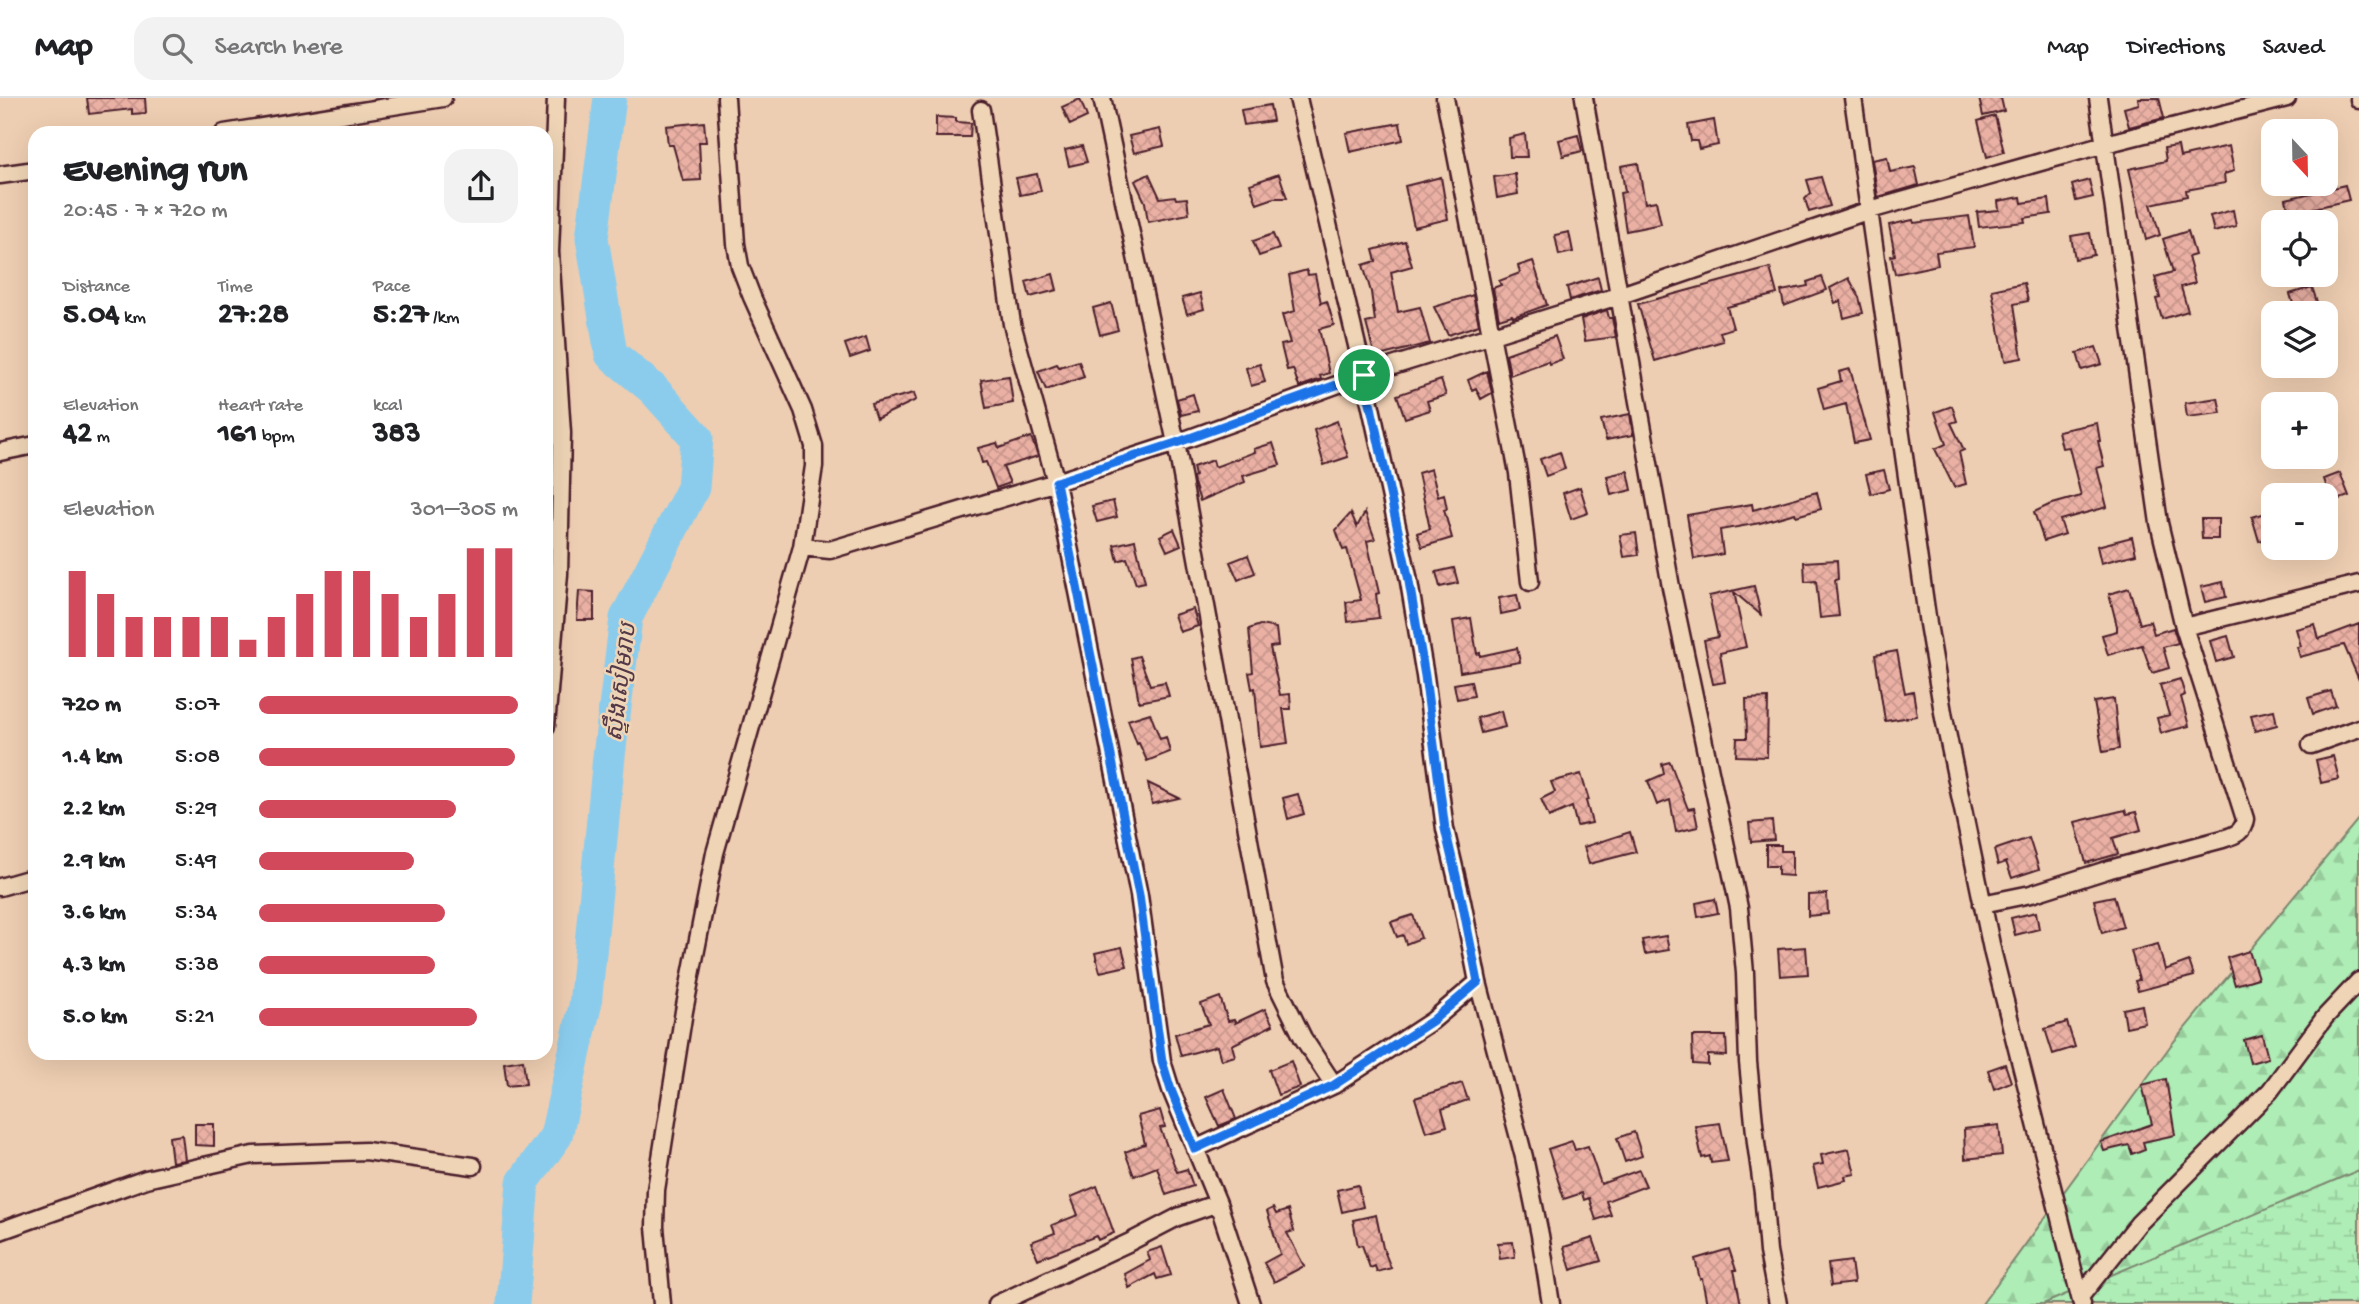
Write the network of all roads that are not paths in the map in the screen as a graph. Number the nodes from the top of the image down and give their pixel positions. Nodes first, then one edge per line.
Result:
1 (443, 98) edge
2 (556, 98) edge
3 (726, 98) edge
4 (1102, 98) edge
5 (1298, 98) edge
6 (1445, 98) edge
7 (1584, 98) edge
8 (1853, 98) edge
9 (2098, 98) edge
10 (2287, 98) edge
11 (981, 110) dead end
12 (268, 126) edge
13 (2105, 145) junction
14 (28, 171) edge
15 (0, 175) edge
16 (553, 175) edge
17 (1870, 210) junction
18 (1618, 296) junction
19 (1490, 336) junction
20 (553, 371) edge
21 (1364, 375) junction
22 (1176, 443) junction
23 (28, 446) edge
24 (0, 452) edge
25 (1056, 482) junction
26 (802, 547) junction
27 (1530, 582) dead end
28 (2359, 584) edge
29 (2184, 626) junction
30 (553, 644) edge
31 (2359, 728) edge
32 (2311, 745) dead end
33 (28, 879) edge
34 (0, 887) edge
35 (1982, 904) junction
36 (2359, 981) edge
37 (1478, 982) junction
38 (1334, 1085) junction
39 (1195, 1149) junction
40 (473, 1166) dead end
41 (1218, 1203) junction
42 (0, 1231) edge
43 (2081, 1301) edge
44 (662, 1304) edge
45 (997, 1304) edge
46 (1251, 1304) edge
47 (1551, 1304) edge
48 (1778, 1304) edge

1 - 12 street
2 - 16 street
3 - 26 street
4 - 22 street
5 - 21 street
6 - 19 street
7 - 18 street
8 - 17 street
9 - 13 street
10 - 13 street
11 - 25 street
13 - 17 street
13 - 29 street
14 - 15 street
17 - 18 street
17 - 35 street
18 - 19 street
18 - 48 street
19 - 21 street
19 - 27 street
20 - 30 street
21 - 22 street
21 - 37 street
22 - 25 street
22 - 38 street
23 - 24 street
25 - 26 street
25 - 39 street
26 - 44 street
28 - 29 street
29 - 35 street
31 - 32 street
33 - 34 street
35 - 43 street
36 - 43 street
37 - 38 street
37 - 47 street
38 - 39 street
39 - 41 street
40 - 42 street
41 - 45 street
41 - 46 street

